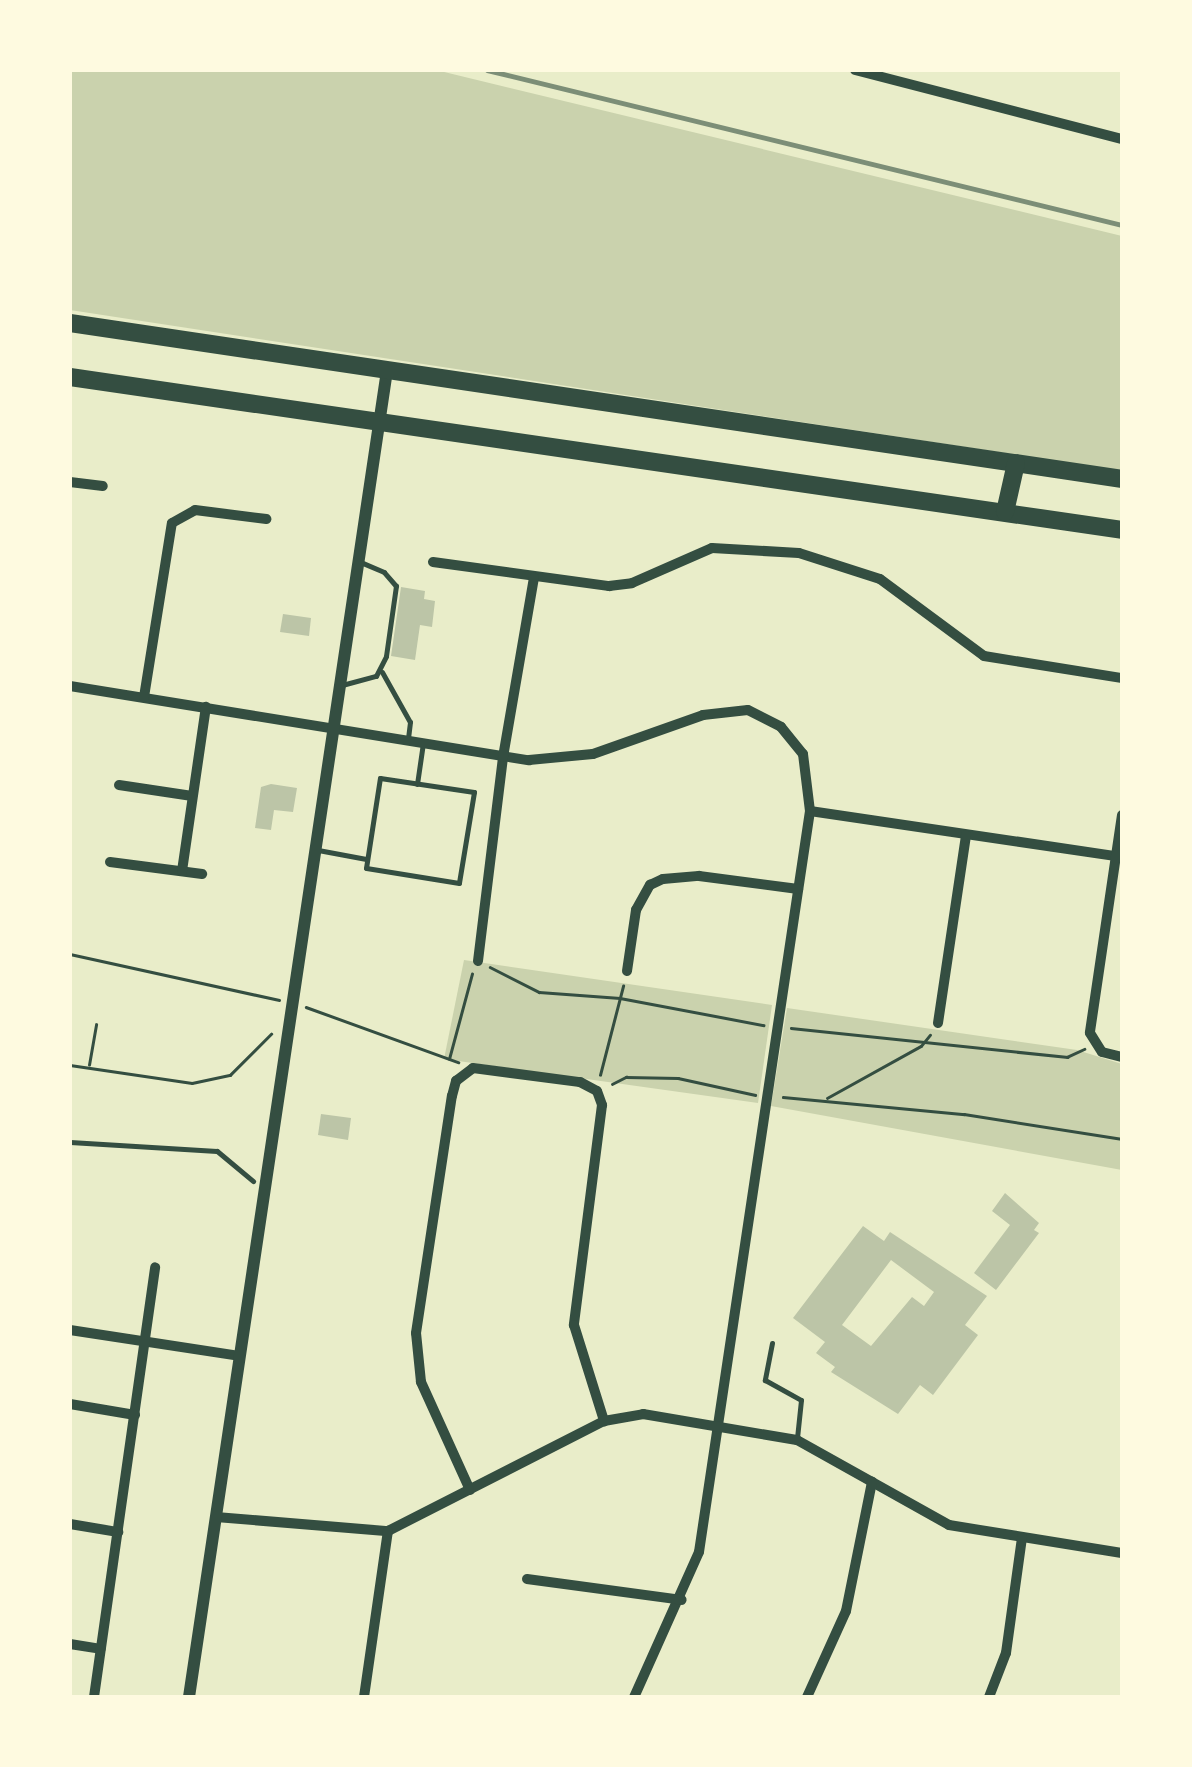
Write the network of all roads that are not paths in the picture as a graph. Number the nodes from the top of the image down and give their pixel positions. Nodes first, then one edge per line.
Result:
1 (854, 70) edge
2 (1122, 139) edge
3 (70, 323) edge
4 (387, 371) junction
5 (70, 377) edge
6 (378, 420) junction
7 (1016, 463) junction
8 (1122, 479) edge
9 (70, 482) edge
10 (104, 486) dead end
11 (1006, 512) junction
12 (266, 519) dead end
13 (1122, 530) edge
14 (358, 561) junction
15 (434, 562) dead end
16 (534, 578) junction
17 (382, 671) junction
18 (1122, 678) edge
19 (70, 686) edge
20 (339, 686) junction
21 (144, 696) junction
22 (206, 708) junction
23 (333, 728) junction
24 (408, 741) junction
25 (423, 744) junction
26 (503, 757) junction
27 (417, 784) junction
28 (119, 785) dead end
29 (192, 796) junction
30 (810, 811) junction
31 (1122, 815) edge
32 (966, 834) junction
33 (315, 849) junction
34 (1116, 856) junction
35 (367, 859) junction
36 (110, 862) dead end
37 (182, 871) junction
38 (202, 874) dead end
39 (798, 889) junction
40 (478, 961) road end
41 (627, 972) road end
42 (938, 1023) road end
43 (1122, 1058) edge
44 (70, 1142) edge
45 (253, 1181) dead end
46 (155, 1267) dead end
47 (70, 1330) edge
48 (772, 1342) dead end
49 (146, 1343) junction
50 (239, 1356) junction
51 (70, 1404) edge
52 (135, 1415) junction
53 (604, 1421) junction
54 (718, 1425) junction
55 (797, 1440) junction
56 (872, 1482) junction
57 (470, 1490) junction
58 (216, 1518) junction
59 (70, 1524) edge
60 (388, 1530) junction
61 (118, 1532) junction
62 (1022, 1537) junction
63 (1122, 1553) edge
64 (527, 1579) dead end
65 (682, 1600) junction
66 (70, 1644) edge
67 (100, 1649) junction
68 (94, 1697) edge
69 (189, 1697) edge
70 (364, 1697) edge
71 (634, 1697) edge
72 (807, 1697) edge
73 (989, 1697) edge

1 - 2 street
3 - 4 main road
4 - 6 street
4 - 7 main road
5 - 6 main road
6 - 11 main road
6 - 14 street
7 - 8 main road
7 - 11 main road
9 - 10 street
11 - 13 main road
12 - 21 street
14 - 17 lane
14 - 20 street
15 - 16 street
16 - 18 street
16 - 26 street
17 - 20 lane
17 - 24 lane
19 - 21 street
20 - 23 street
21 - 22 street
22 - 23 street
22 - 29 street
23 - 24 street
23 - 33 street
24 - 25 street
25 - 26 street
25 - 27 lane
26 - 30 street
26 - 40 street
27 - 35 lane
27 - 35 lane
28 - 29 street
29 - 37 street
30 - 32 street
30 - 39 street
31 - 34 street
32 - 34 street
32 - 42 street
33 - 35 lane
33 - 50 street
34 - 43 street
36 - 37 street
37 - 38 street
39 - 41 street
39 - 54 street
44 - 45 lane
46 - 49 street
47 - 49 street
48 - 55 lane
49 - 50 street
49 - 52 street
50 - 58 street
51 - 52 street
52 - 61 street
53 - 54 street
53 - 57 street
53 - 57 street
54 - 55 street
54 - 65 street
55 - 56 street
56 - 62 street
56 - 72 street
57 - 60 street
58 - 60 street
58 - 69 street
59 - 61 street
60 - 70 street
61 - 67 street
62 - 63 street
62 - 73 street
64 - 65 street
65 - 71 street
66 - 67 street
67 - 68 street

